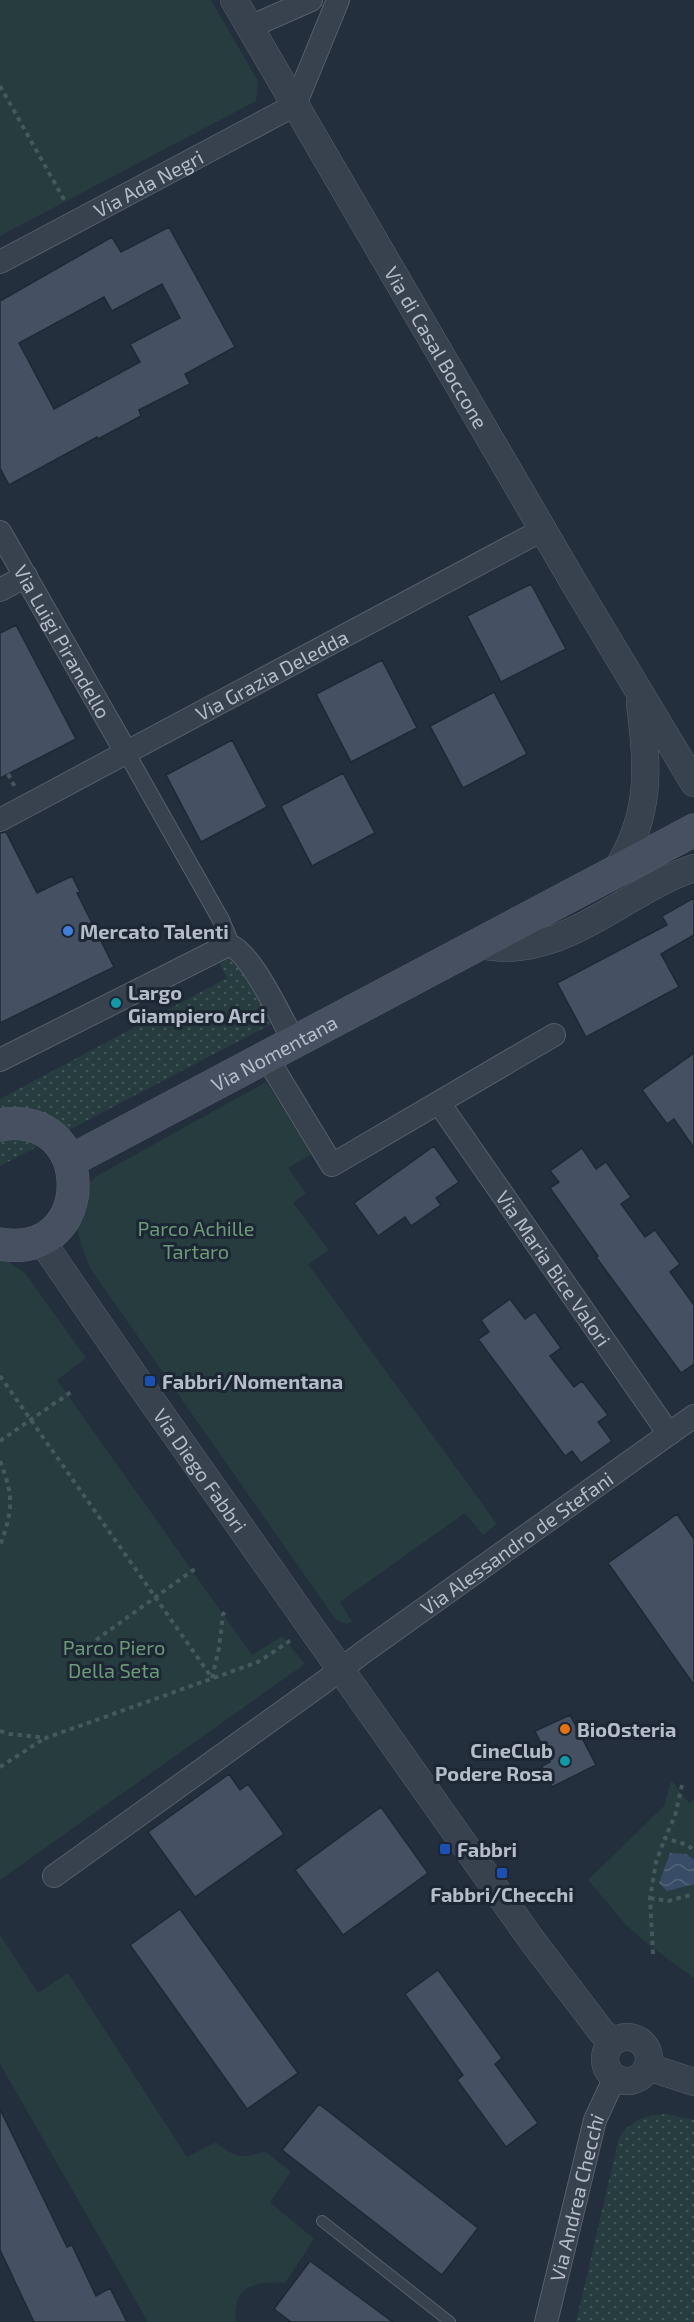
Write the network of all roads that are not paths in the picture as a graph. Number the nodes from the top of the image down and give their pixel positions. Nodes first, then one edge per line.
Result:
1 (234, 0) edge
2 (311, 0) edge
3 (338, 0) edge
4 (250, 27) junction
5 (295, 105) junction
6 (0, 262) edge
7 (544, 530) junction
8 (0, 532) edge
9 (26, 576) junction
10 (0, 590) edge
11 (639, 693) junction
12 (126, 752) junction
13 (693, 779) edge
14 (0, 820) edge
15 (694, 830) edge
16 (694, 868) edge
17 (615, 872) junction
18 (478, 945) junction
19 (232, 946) junction
20 (554, 1035) dead end
21 (295, 1043) junction
22 (267, 1058) junction
23 (0, 1060) edge
24 (439, 1103) junction
25 (0, 1125) edge
26 (70, 1161) junction
27 (41, 1240) junction
28 (0, 1244) edge
29 (694, 1416) edge
30 (669, 1434) junction
31 (341, 1670) junction
32 (54, 1876) dead end
33 (612, 2042) junction
34 (648, 2067) junction
35 (615, 2077) junction
36 (694, 2082) edge
37 (322, 2221) dead end
38 (450, 2322) edge
39 (546, 2322) edge

1 - 4 street, Via di Casal Boccone
2 - 4 street
3 - 5 street
4 - 5 street, Via di Casal Boccone
5 - 6 street, Via Ada Negri
5 - 7 street, Via di Casal Boccone
7 - 11 street, Via di Casal Boccone
7 - 12 street, Via Grazia Deledda
8 - 9 street, Via Luigi Pirandello
9 - 10 street
9 - 12 street, Via Luigi Pirandello
11 - 13 street, Via di Casal Boccone
11 - 17 street, Via di Casal Boccone
12 - 14 street, Via Grazia Deledda
12 - 19 street
15 - 17 main road, Via Nomentana
16 - 18 street
17 - 18 main road, Via Nomentana
18 - 21 main road, Via Nomentana
19 - 21 street
19 - 23 street
20 - 24 street
21 - 22 main road, Via Nomentana
22 - 24 street
22 - 26 main road, Via Nomentana
24 - 30 street, Via Maria Bice Valori
25 - 26 main road
26 - 27 main road
27 - 28 main road
27 - 31 street, Via Diego Fabbri
29 - 30 street, Via Alessandro de Stefani
30 - 31 street, Via Alessandro de Stefani
31 - 32 street
31 - 33 street, Via Diego Fabbri
33 - 34 street
33 - 35 street
34 - 35 street
34 - 36 street
35 - 39 street, Via Andrea Checchi
37 - 38 lane

